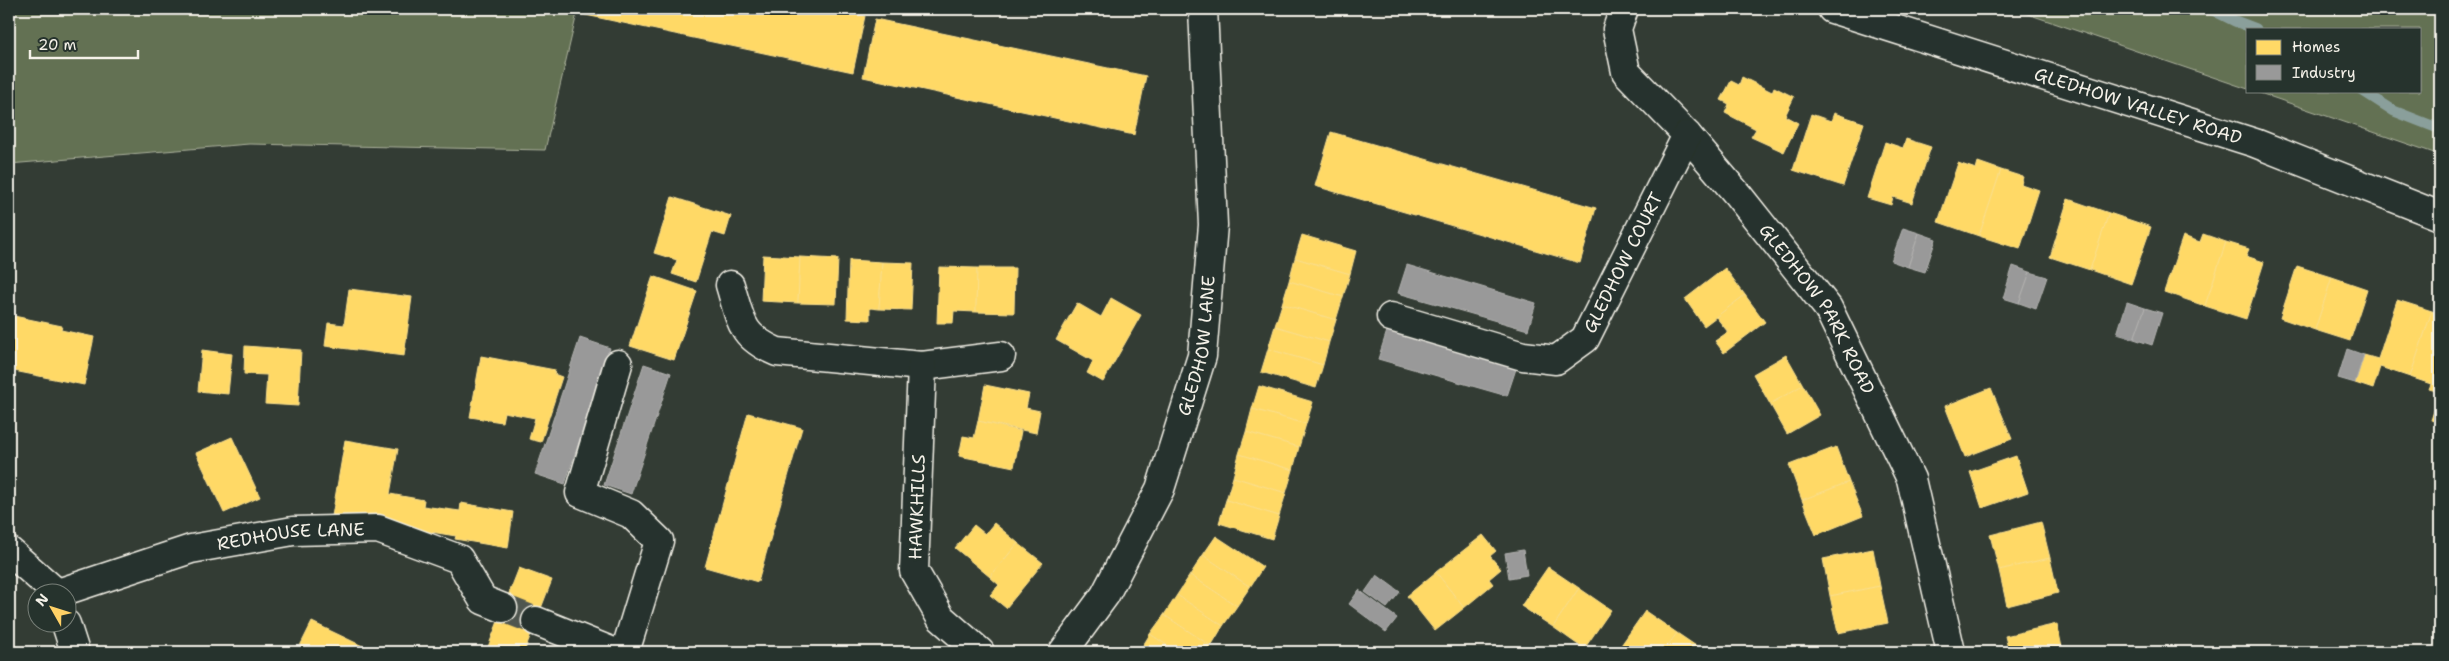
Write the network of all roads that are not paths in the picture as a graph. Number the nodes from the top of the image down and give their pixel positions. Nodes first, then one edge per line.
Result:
1 (1203, 9) edge
2 (1624, 9) edge
3 (1832, 9) edge
4 (1687, 135) junction
5 (2440, 216) edge
6 (730, 285) dead end
7 (1391, 317) dead end
8 (1001, 356) dead end
9 (618, 364) dead end
10 (922, 366) junction
11 (9, 551) edge
12 (48, 584) edge
13 (78, 586) edge
14 (503, 608) tunnel mouth
15 (536, 621) tunnel mouth
16 (69, 634) edge
17 (75, 652) edge
18 (613, 652) edge
19 (624, 652) edge
20 (980, 652) edge
21 (1063, 652) edge
22 (1951, 652) edge

1 - 21 street, GLEDHOW LANE
2 - 4 street, GLEDHOW PARK ROAD
3 - 5 street, GLEDHOW VALLEY ROAD
4 - 7 street, GLEDHOW COURT
4 - 22 street, GLEDHOW PARK ROAD
6 - 10 street
8 - 10 street
9 - 19 street
10 - 20 street, HAWKHILLS
11 - 12 street
13 - 14 street, REDHOUSE LANE
15 - 18 street
16 - 17 street

